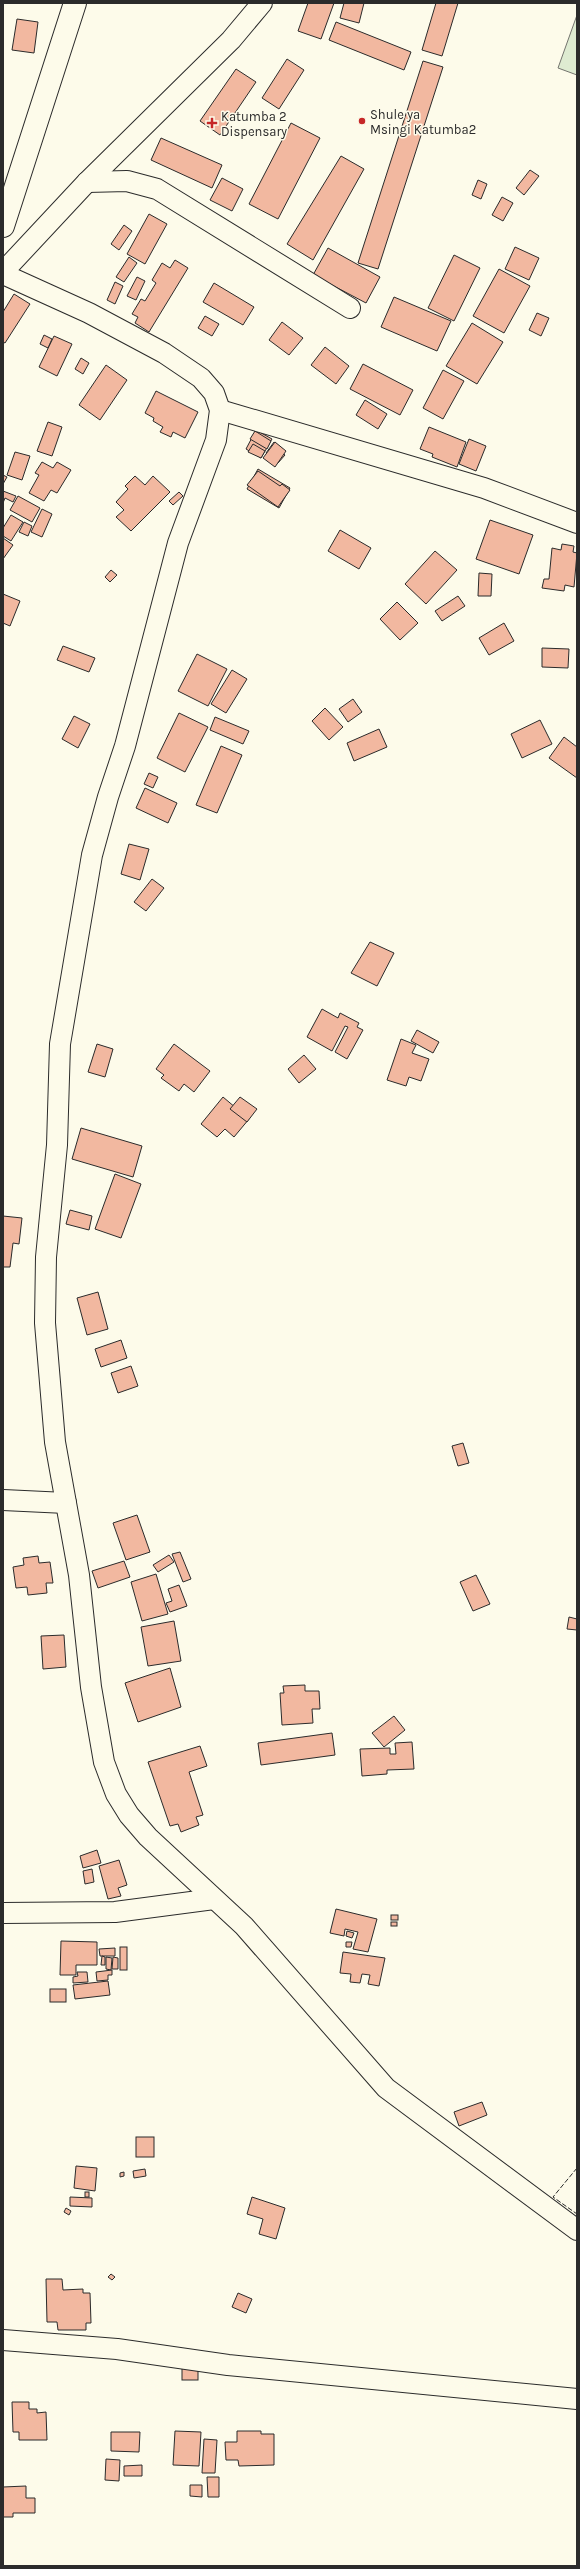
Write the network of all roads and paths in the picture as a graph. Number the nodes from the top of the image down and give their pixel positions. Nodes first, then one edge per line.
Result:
1 (75, 3) edge
2 (262, 3) edge
3 (87, 182) junction
4 (3, 226) edge
5 (3, 273) edge
6 (350, 308) dead end
7 (220, 410) junction
8 (577, 522) edge
9 (3, 1500) edge
10 (66, 1502) junction
11 (214, 1900) junction
12 (3, 1913) edge
13 (577, 2230) edge
14 (3, 2340) edge
15 (577, 2399) edge

1 - 4 highway
2 - 3 street
3 - 5 street
3 - 6 street
5 - 7 street
7 - 8 street
7 - 10 street
9 - 10 street
10 - 11 street
11 - 12 street
11 - 13 street
14 - 15 street

